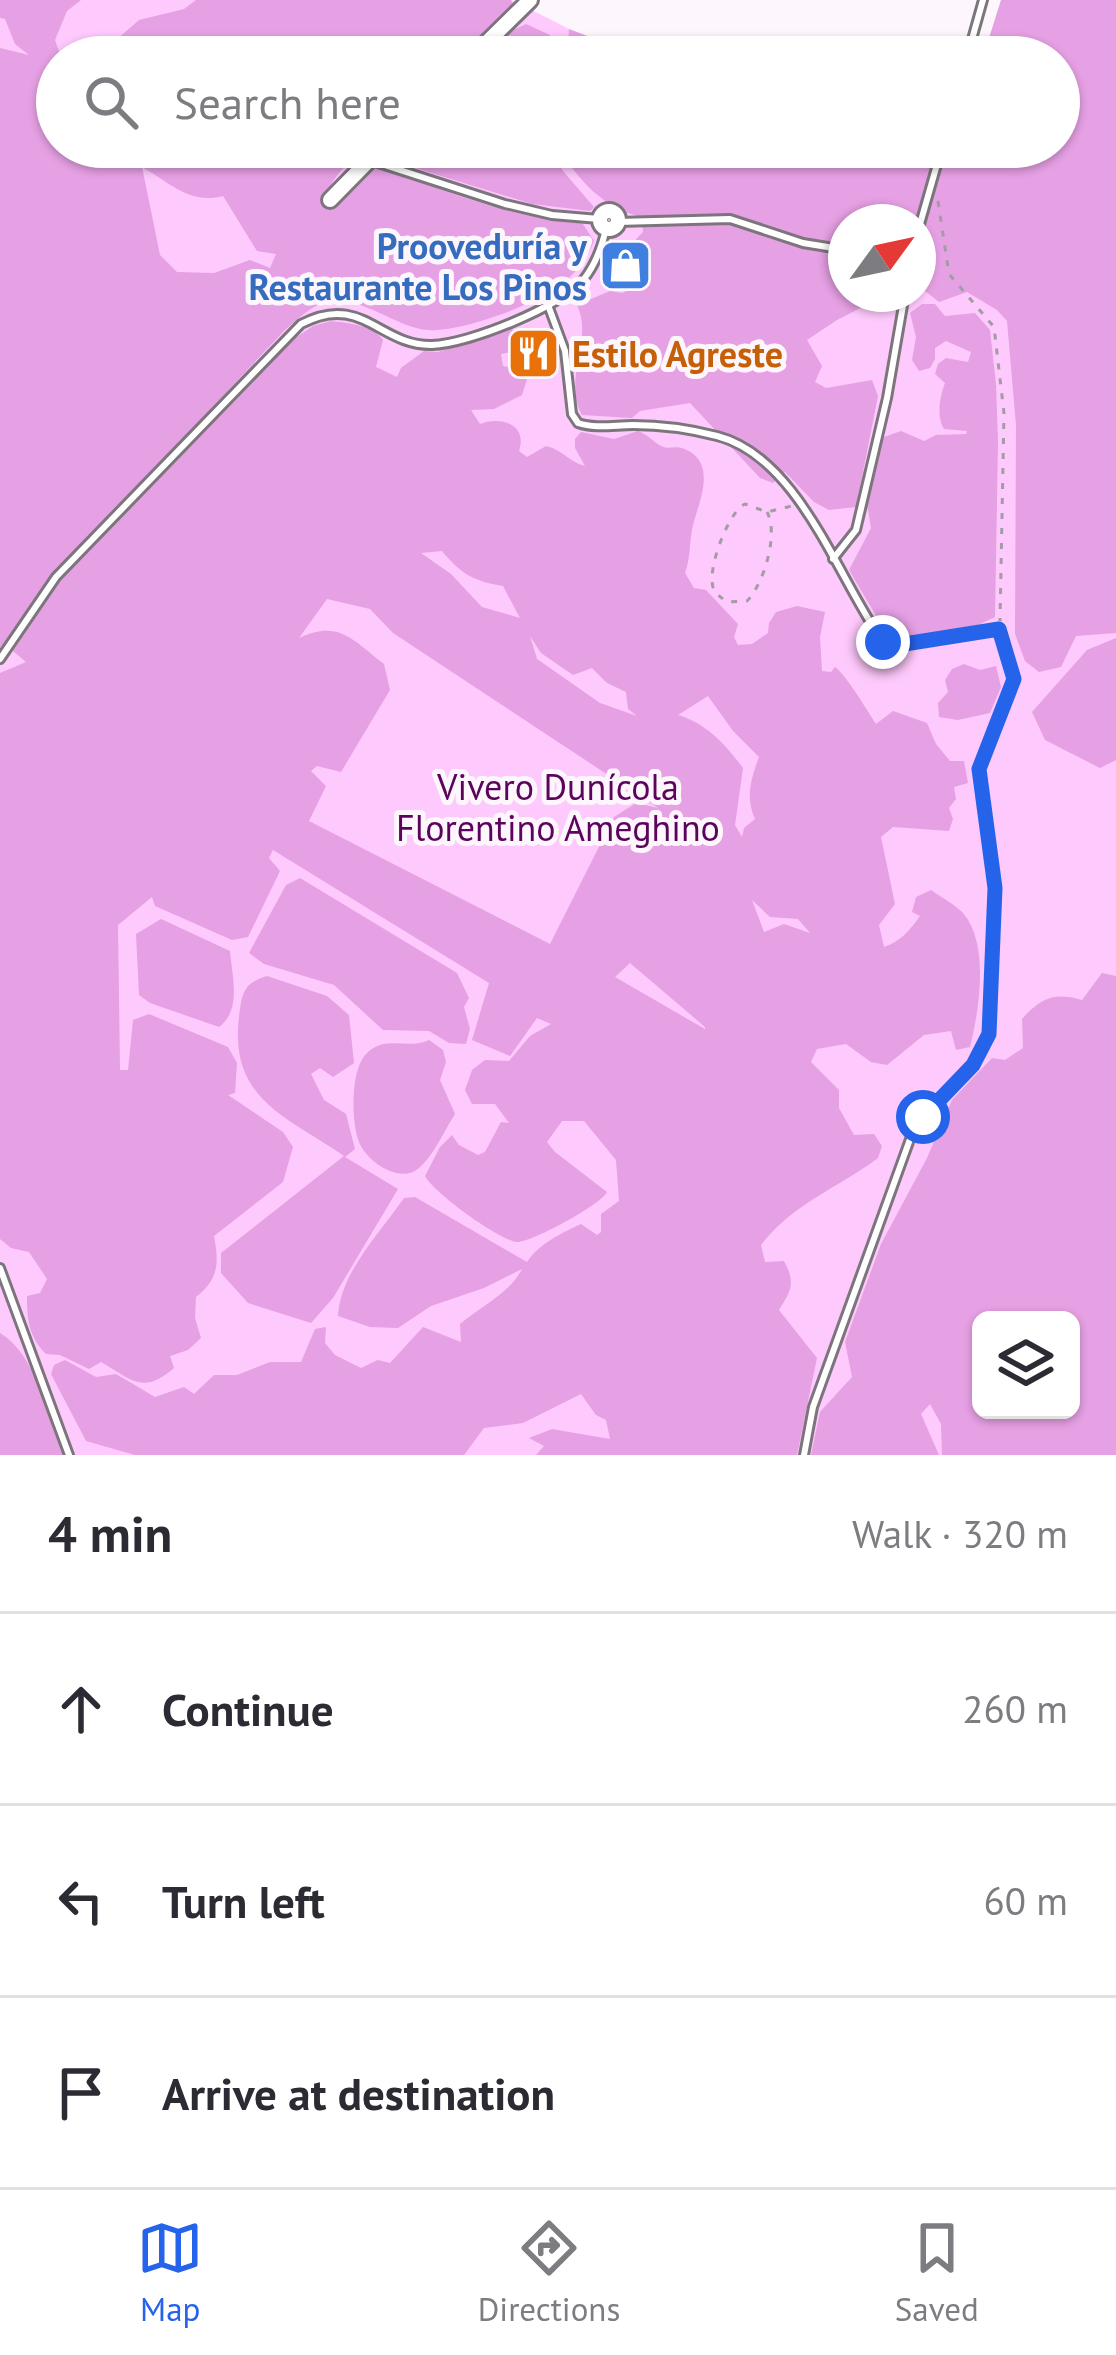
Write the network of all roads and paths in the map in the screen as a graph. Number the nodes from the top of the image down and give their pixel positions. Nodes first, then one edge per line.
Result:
1 (530, 0) edge
2 (983, 0) edge
3 (493, 36) edge
4 (973, 36) edge
5 (361, 168) edge
6 (394, 168) edge
7 (936, 168) edge
8 (938, 168) edge
9 (330, 200) dead end
10 (926, 204) edge
11 (608, 223) junction
12 (828, 247) edge
13 (548, 305) junction
14 (902, 312) edge
15 (800, 504) junction
16 (766, 512) junction
17 (833, 559) junction
18 (999, 629) junction
19 (0, 658) edge
20 (0, 1268) edge
21 (69, 1455) edge
22 (804, 1455) edge

1 - 3 street
2 - 4 lane
5 - 9 street
6 - 11 lane
7 - 10 lane
8 - 18 path
11 - 12 lane
11 - 13 lane
13 - 15 lane
13 - 19 lane
14 - 17 lane
15 - 16 path
15 - 17 lane
16 - 16 path
17 - 18 lane
18 - 22 lane
20 - 21 lane

